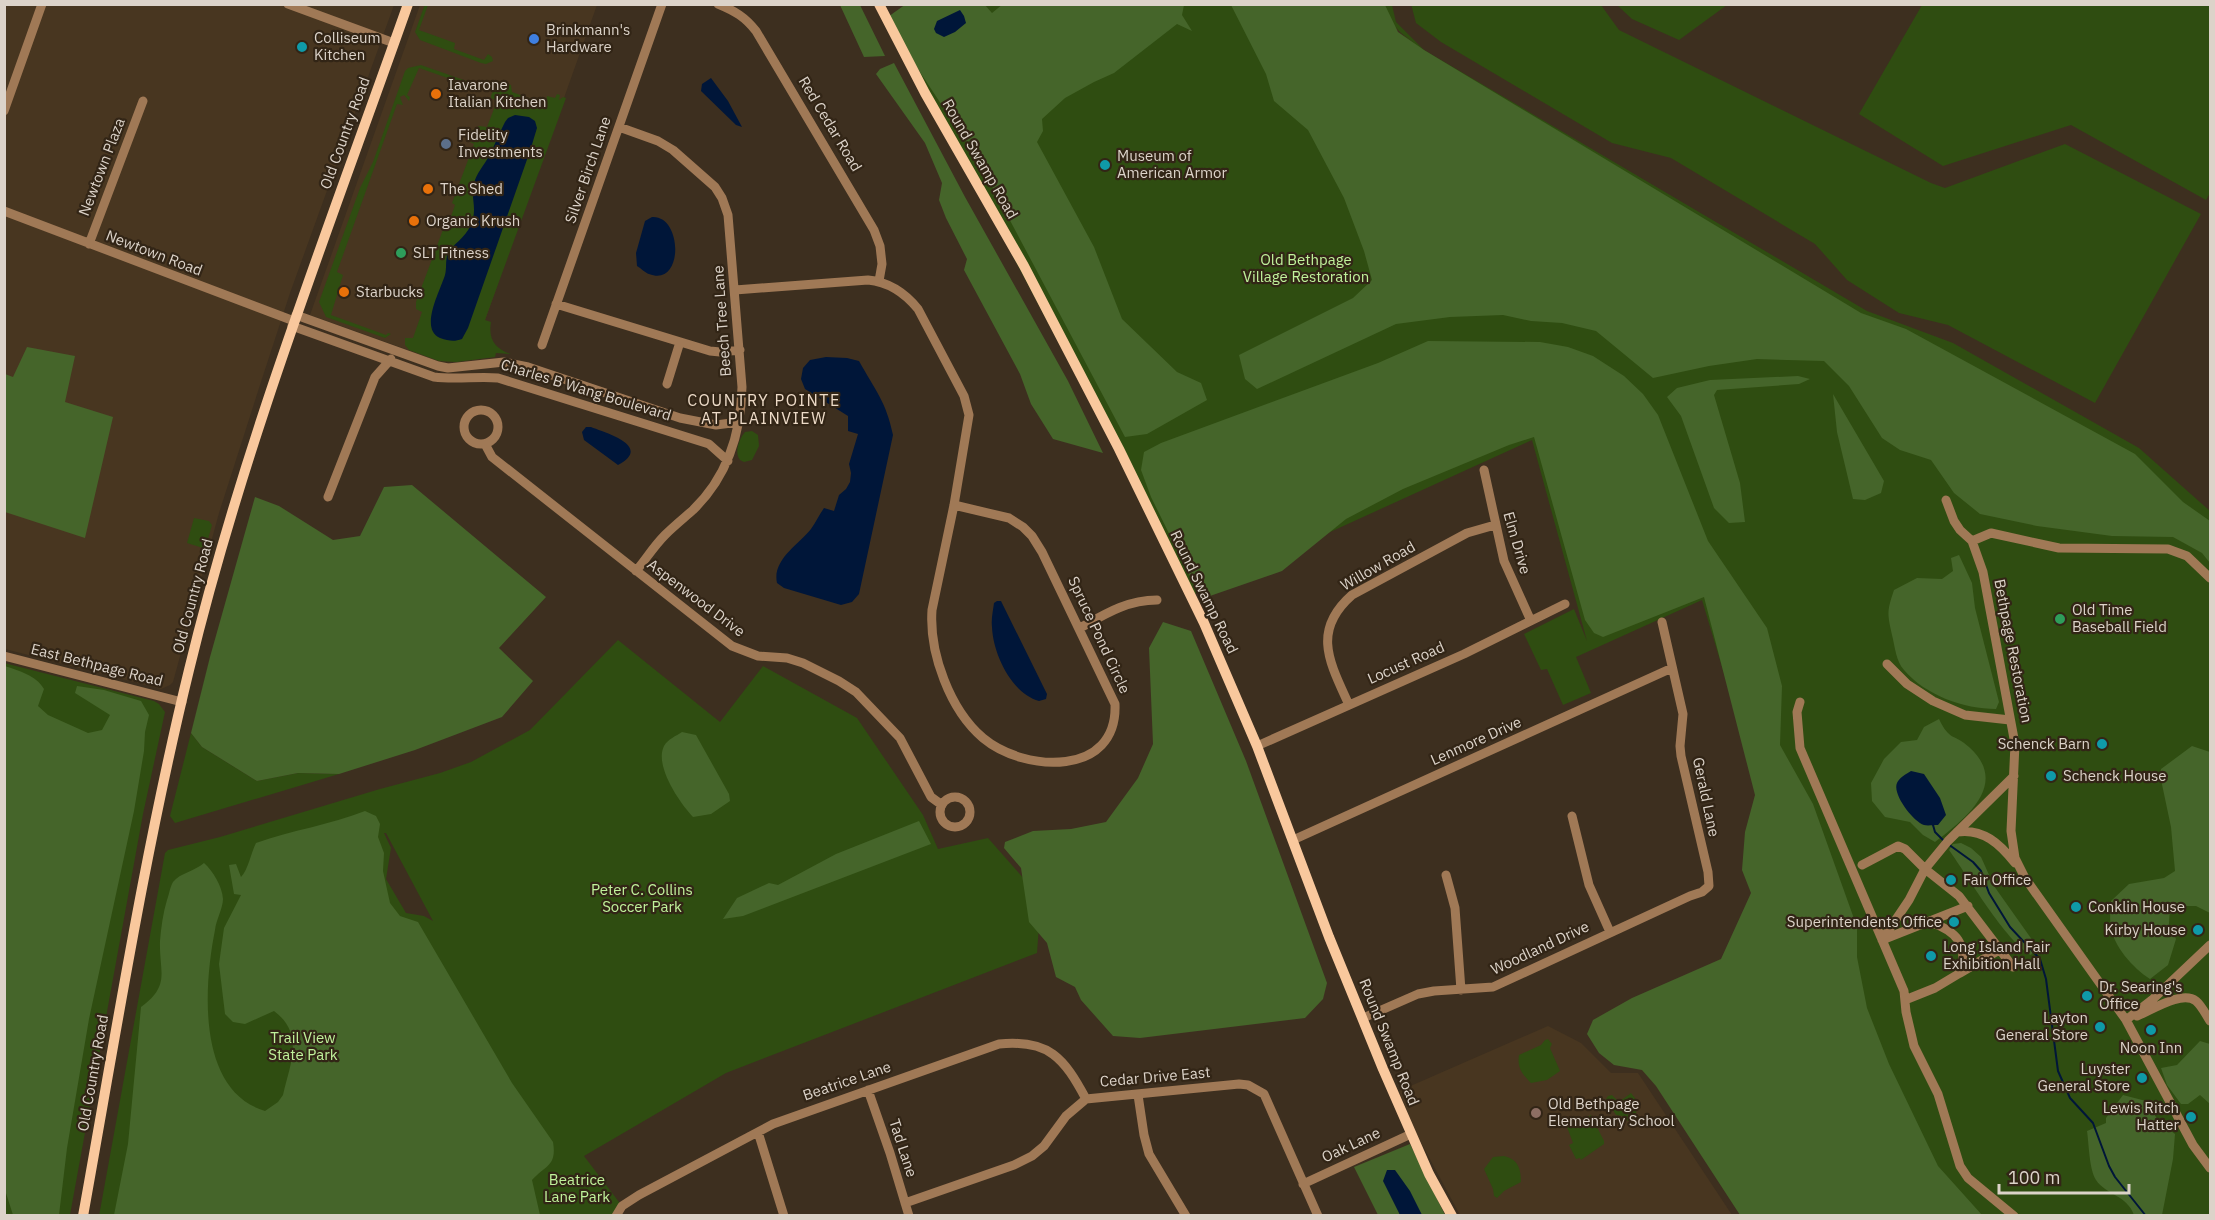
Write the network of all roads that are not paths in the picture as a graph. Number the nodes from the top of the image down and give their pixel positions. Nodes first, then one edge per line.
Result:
1 (42, 4) edge
2 (288, 4) edge
3 (408, 4) edge
4 (662, 4) edge
5 (718, 4) edge
6 (879, 4) edge
7 (394, 43) junction
8 (143, 101) dead end
9 (4, 111) edge
10 (619, 127) junction
11 (4, 212) edge
12 (89, 244) junction
13 (879, 281) junction
14 (735, 290) junction
15 (556, 304) junction
16 (294, 321) junction
17 (680, 342) junction
18 (542, 345) dead end
19 (394, 350) junction
20 (740, 350) junction
21 (390, 362) junction
22 (667, 384) dead end
23 (739, 422) junction
24 (484, 444) dead end
25 (728, 461) junction
26 (1484, 470) dead end
27 (328, 497) dead end
28 (1946, 500) dead end
29 (954, 505) junction
30 (1495, 525) junction
31 (1972, 541) junction
32 (636, 571) junction
33 (2211, 578) edge
34 (1157, 600) dead end
35 (1565, 604) dead end
36 (1531, 621) junction
37 (1662, 622) dead end
38 (1080, 628) junction
39 (4, 657) edge
40 (1887, 664) dead end
41 (1672, 668) junction
42 (182, 702) junction
43 (1800, 702) dead end
44 (1349, 705) junction
45 (2010, 720) junction
46 (1257, 746) junction
47 (2014, 776) junction
48 (942, 805) dead end
49 (1572, 816) dead end
50 (1957, 831) junction
51 (1293, 840) junction
52 (1862, 865) dead end
53 (2020, 868) junction
54 (1925, 869) junction
55 (1708, 872) joint
56 (1446, 875) dead end
57 (1968, 906) junction
58 (1930, 922) junction
59 (1610, 932) junction
60 (1882, 940) junction
61 (2211, 945) edge
62 (1999, 950) junction
63 (2013, 967) dead end
64 (1960, 973) junction
65 (1461, 990) junction
66 (2163, 990) junction
67 (1905, 1000) junction
68 (2171, 1001) junction
69 (1363, 1018) junction
70 (2126, 1020) junction
71 (2211, 1021) edge
72 (868, 1089) junction
73 (1138, 1095) junction
74 (1086, 1099) junction
75 (758, 1132) junction
76 (1411, 1134) junction
77 (2211, 1168) edge
78 (1303, 1184) junction
79 (905, 1203) junction
80 (83, 1215) edge
81 (616, 1215) edge
82 (784, 1215) edge
83 (909, 1215) edge
84 (1185, 1215) edge
85 (1318, 1215) edge
86 (1452, 1215) edge
87 (2014, 1215) edge

1 - 9 street
2 - 7 street
3 - 7 main road, Old Country Road
4 - 10 street, Silver Birch Lane
5 - 13 street, Red Cedar Road
6 - 46 main road, Round Swamp Road
7 - 16 main road, Old Country Road
8 - 12 street, Newtown Plaza
10 - 14 street, Beech Tree Lane
10 - 15 street, Silver Birch Lane
11 - 12 street, Newtown Road
12 - 16 street, Newtown Road
13 - 14 street, Spruce Pond Circle
13 - 29 street, Spruce Pond Circle
14 - 20 street, Beech Tree Lane
15 - 17 street
15 - 18 street, Silver Birch Lane
16 - 19 street, Charles B Wang Boulevard
16 - 21 street, Charles B Wang Boulevard
16 - 42 main road, Old Country Road
17 - 20 street
17 - 22 street
19 - 21 street
19 - 23 street, Charles B Wang Boulevard
20 - 23 street, Beech Tree Lane
21 - 25 street, Charles B Wang Boulevard
21 - 27 street
23 - 25 street, Beech Tree Lane
24 - 32 street, Aspenwood Drive
25 - 32 street, Beech Tree Lane
26 - 30 street, Elm Drive
28 - 31 street, Bethpage Restoration
29 - 38 street, Spruce Pond Circle
29 - 38 street, Spruce Pond Circle
30 - 36 street, Elm Drive
30 - 44 street, Willow Road
31 - 33 street
31 - 45 street, Bethpage Restoration
32 - 48 street, Aspenwood Drive
34 - 38 street
35 - 36 street, Locust Road
36 - 44 street, Locust Road
37 - 41 street, Gerald Lane
39 - 42 street, East Bethpage Road
40 - 45 street
41 - 51 street, Lenmore Drive
41 - 55 street, Gerald Lane
42 - 80 main road, Old Country Road
43 - 60 street
44 - 46 street, Locust Road
45 - 47 street, Bethpage Restoration
46 - 51 main road, Round Swamp Road
47 - 50 street
47 - 53 street, Bethpage Restoration
49 - 59 street
50 - 53 street
50 - 54 street
51 - 69 main road, Round Swamp Road
52 - 54 street
53 - 70 street, Bethpage Restoration
54 - 57 street
54 - 60 street
55 - 59 street, Woodland Drive
56 - 65 street
57 - 58 street
57 - 62 street
58 - 60 street
58 - 64 street
59 - 65 street, Woodland Drive
60 - 67 street
61 - 66 street
62 - 63 street
62 - 64 street
64 - 67 street
65 - 69 street, Woodland Drive
66 - 68 street
66 - 70 street
67 - 87 street
68 - 70 street
68 - 71 street
69 - 76 main road, Round Swamp Road
70 - 77 street, Bethpage Restoration
72 - 74 street, Beatrice Lane
72 - 75 street, Beatrice Lane
72 - 79 street, Tad Lane
73 - 74 street, Cedar Drive East
73 - 78 street, Cedar Drive East
73 - 84 street
74 - 79 street, Cedar Drive East
75 - 81 street, Beatrice Lane
75 - 82 street
76 - 78 street, Oak Lane
76 - 86 main road, Round Swamp Road
78 - 85 street
79 - 83 street, Tad Lane

